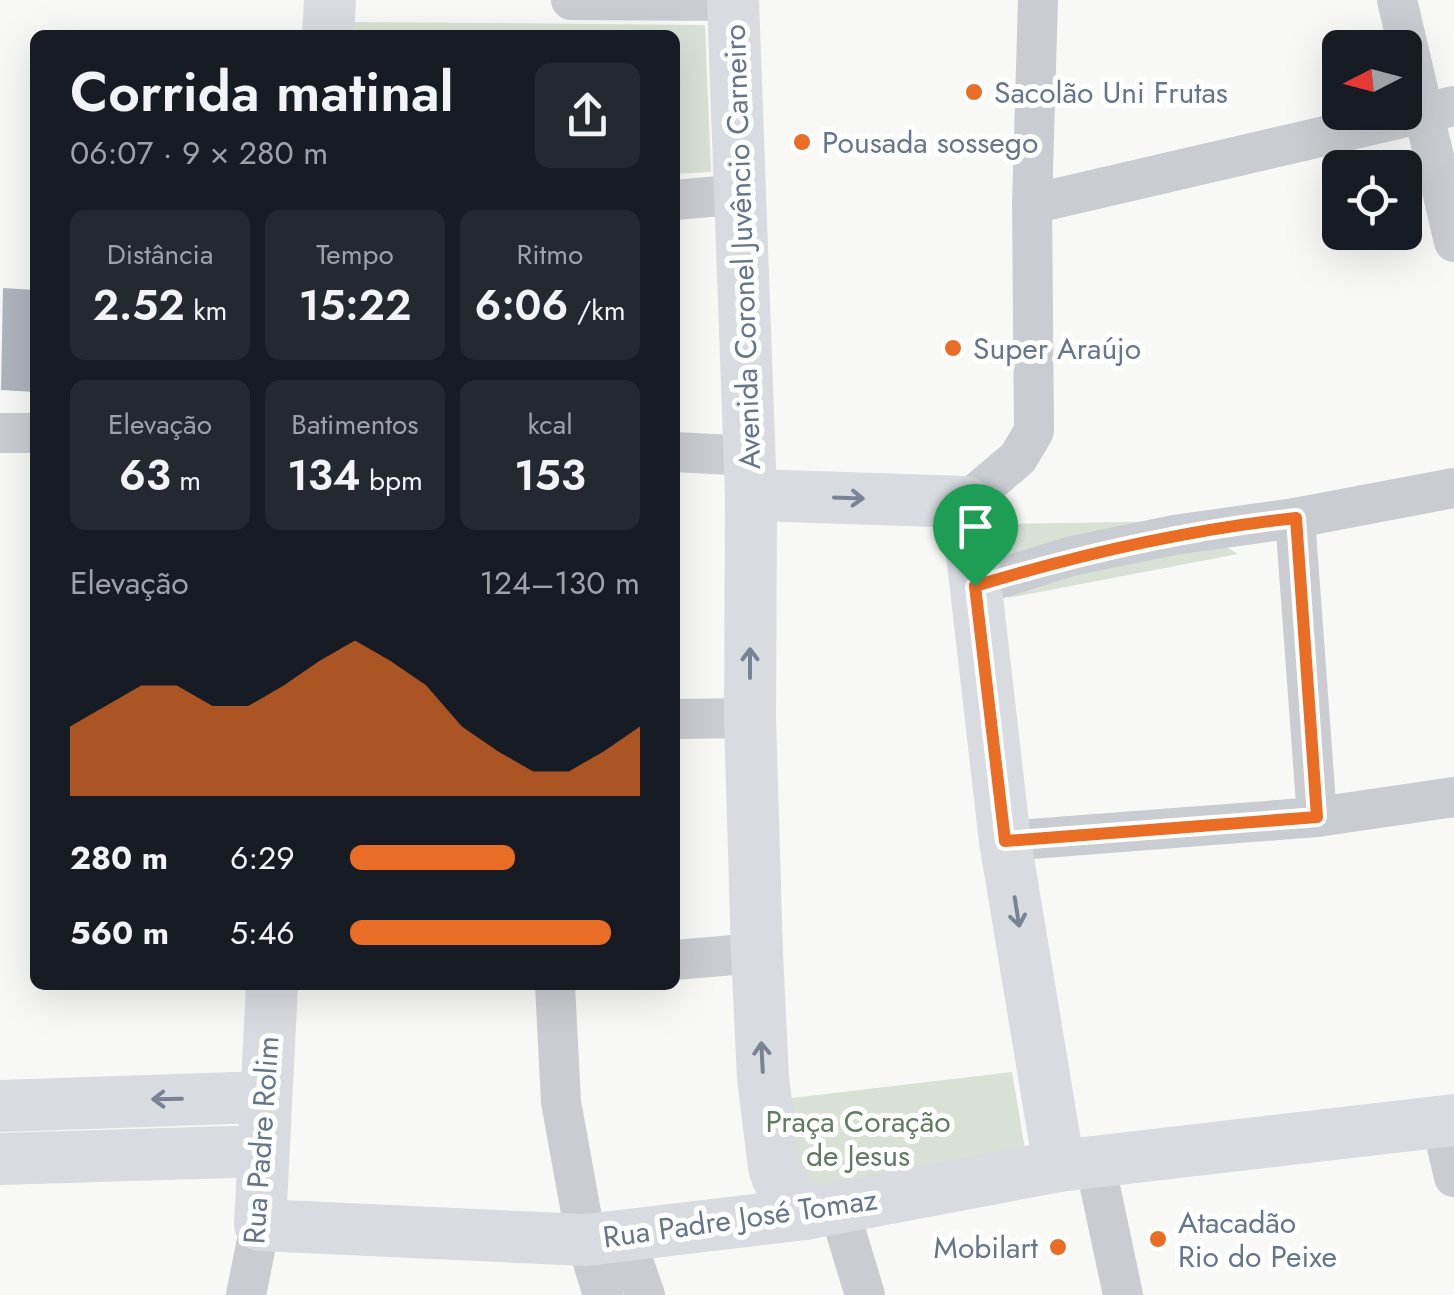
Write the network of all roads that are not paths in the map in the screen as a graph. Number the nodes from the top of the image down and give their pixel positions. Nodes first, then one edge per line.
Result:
1 (330, 0) edge
2 (571, 0) edge
3 (1038, 0) edge
4 (1398, 0) edge
5 (733, 1) edge
6 (328, 30) edge
7 (1439, 109) edge
8 (742, 194) junction
9 (680, 200) edge
10 (1032, 204) junction
11 (1454, 242) edge
12 (0, 433) edge
13 (30, 433) edge
14 (680, 454) edge
15 (751, 475) junction
16 (1454, 488) edge
17 (966, 502) junction
18 (1296, 518) junction
19 (975, 586) junction
20 (680, 718) edge
21 (750, 718) junction
22 (1454, 797) edge
23 (1317, 817) junction
24 (1005, 841) junction
25 (757, 953) junction
26 (680, 960) edge
27 (272, 990) edge
28 (555, 990) edge
29 (264, 1097) junction
30 (0, 1106) edge
31 (1447, 1120) edge
32 (262, 1150) junction
33 (0, 1159) edge
34 (1077, 1165) junction
35 (1454, 1177) edge
36 (821, 1210) junction
37 (260, 1225) junction
38 (606, 1239) junction
39 (246, 1295) edge
40 (603, 1295) edge
41 (645, 1295) edge
42 (865, 1295) edge
43 (1123, 1295) edge

1 - 6 main road
2 - 5 street
3 - 10 street
4 - 7 street
5 - 8 main road, Avenida Coronel Juvêncio Carneiro
7 - 10 street
7 - 11 street
8 - 9 street
8 - 15 main road, Avenida Coronel Juvêncio Carneiro
10 - 17 street
12 - 13 street
14 - 15 street
15 -> 17 main road
21 -> 15 main road, Avenida Coronel Juvêncio Carneiro
16 - 18 street
17 - 19 main road
18 - 19 street
18 - 23 street
19 - 24 main road
20 - 21 street
21 - 25 main road, Avenida Coronel Juvêncio Carneiro
22 - 23 street
23 - 24 street
24 -> 34 main road
25 - 26 street
36 -> 25 main road, Avenida Coronel Juvêncio Carneiro
27 - 29 main road, Rua Padre Rolim
28 - 38 street
29 -> 30 main road
29 - 32 main road, Rua Padre Rolim
31 - 34 main road, Rua Padre José Tomaz
31 - 35 street
32 - 33 main road
32 - 37 main road, Rua Padre Rolim
34 - 36 main road, Rua Padre José Tomaz
34 - 43 street
36 - 38 main road, Rua Padre José Tomaz
36 - 42 street
37 - 38 main road, Rua Padre José Tomaz
37 - 39 street, Rua Padre Rolim
38 - 40 street
38 - 41 street

